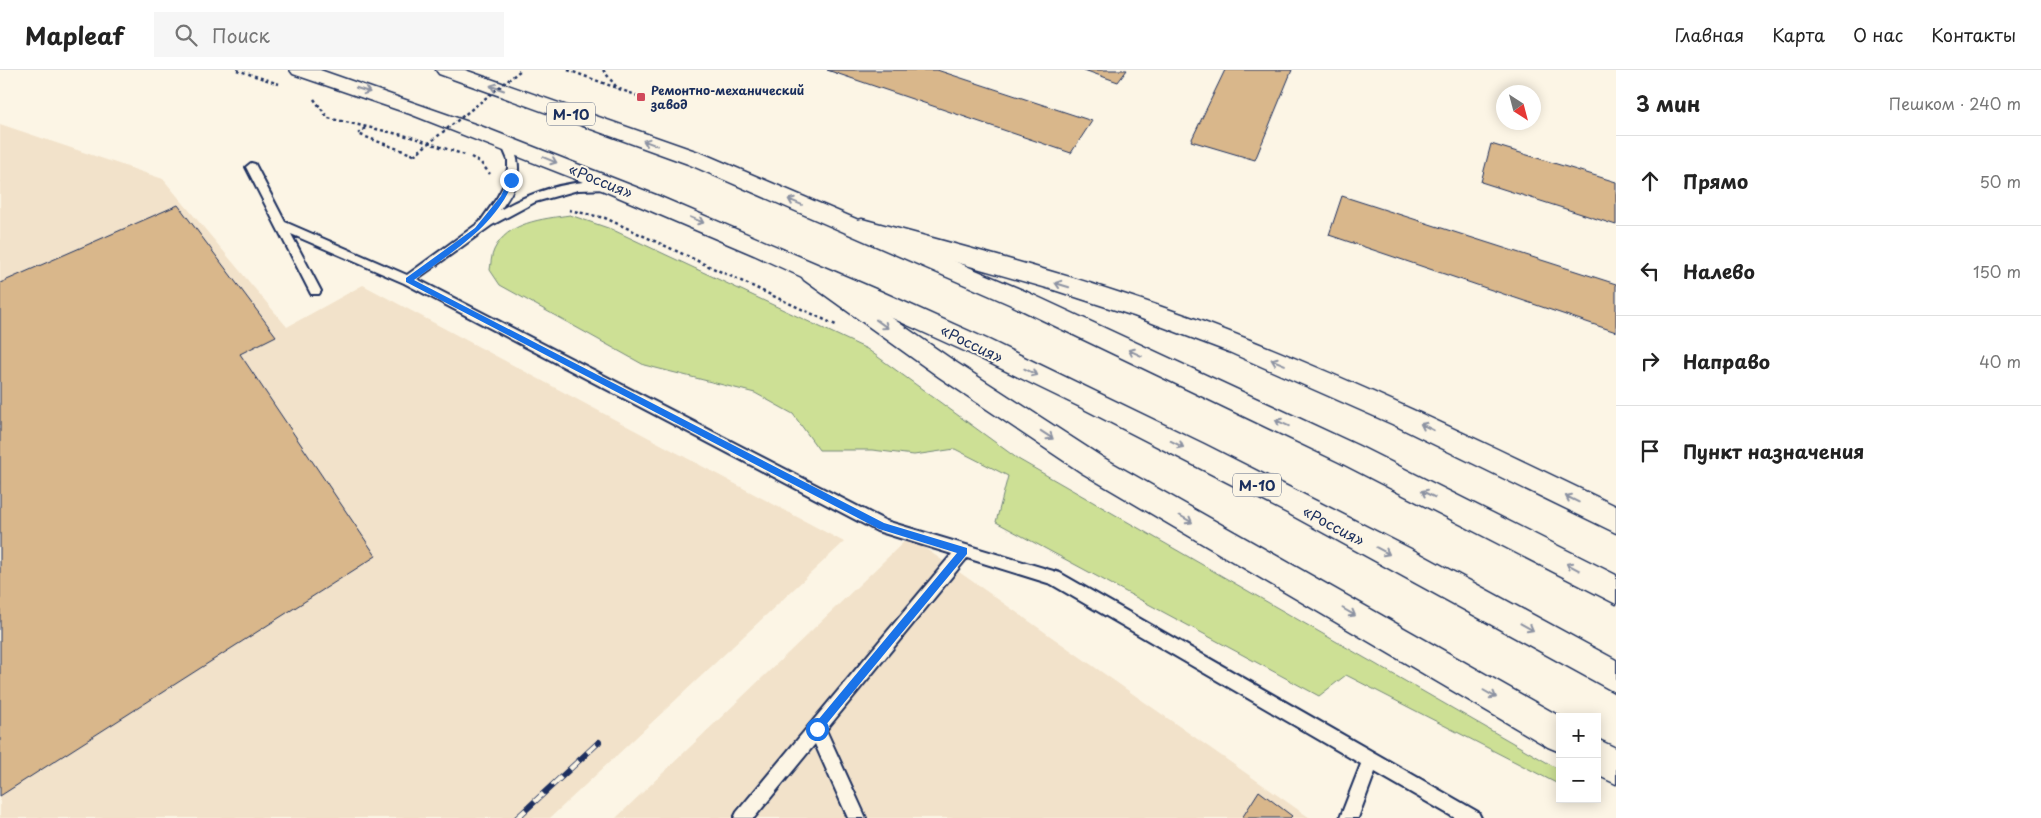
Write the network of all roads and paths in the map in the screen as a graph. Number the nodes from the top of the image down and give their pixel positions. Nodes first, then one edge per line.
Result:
1 (237, 70) edge
2 (300, 70) edge
3 (446, 70) edge
4 (521, 70) edge
5 (568, 70) edge
6 (603, 70) edge
7 (283, 85) dead end
8 (619, 89) junction
9 (311, 94) dead end
10 (641, 97) dead end
11 (365, 128) junction
12 (505, 142) junction
13 (251, 167) dead end
14 (492, 178) dead end
15 (614, 185) junction
16 (839, 221) junction
17 (281, 225) junction
18 (478, 229) junction
19 (799, 265) junction
20 (408, 280) junction
21 (314, 292) dead end
22 (1616, 520) edge
23 (964, 551) junction
24 (1616, 590) edge
25 (1616, 677) edge
26 (817, 729) junction
27 (1556, 733) edge
28 (1600, 758) edge
29 (1371, 760) junction
30 (1616, 767) edge
31 (743, 818) edge
32 (857, 818) edge
33 (1349, 818) edge
34 (1472, 818) edge

1 - 7 path
2 -> 12 main road, «Россия» / М-10
16 -> 3 main road, М-10
4 - 11 path, bridge
5 - 8 path
6 - 8 path
8 - 10 path
9 - 11 path
11 - 14 path
12 -> 15 main road, «Россия» / М-10
12 - 18 lane
13 - 17 lane
15 - 18 lane
15 -> 19 main road, «Россия» / М-10
22 -> 16 main road
24 -> 16 main road, М-10
17 - 20 lane
17 - 21 lane
18 - 20 lane
19 -> 25 main road, «Россия» / М-10
19 -> 27 main road
20 - 23 lane
23 - 26 lane
23 - 29 lane
26 - 31 lane
26 - 32 lane
28 - 30 main road
29 - 33 lane
29 - 34 lane

